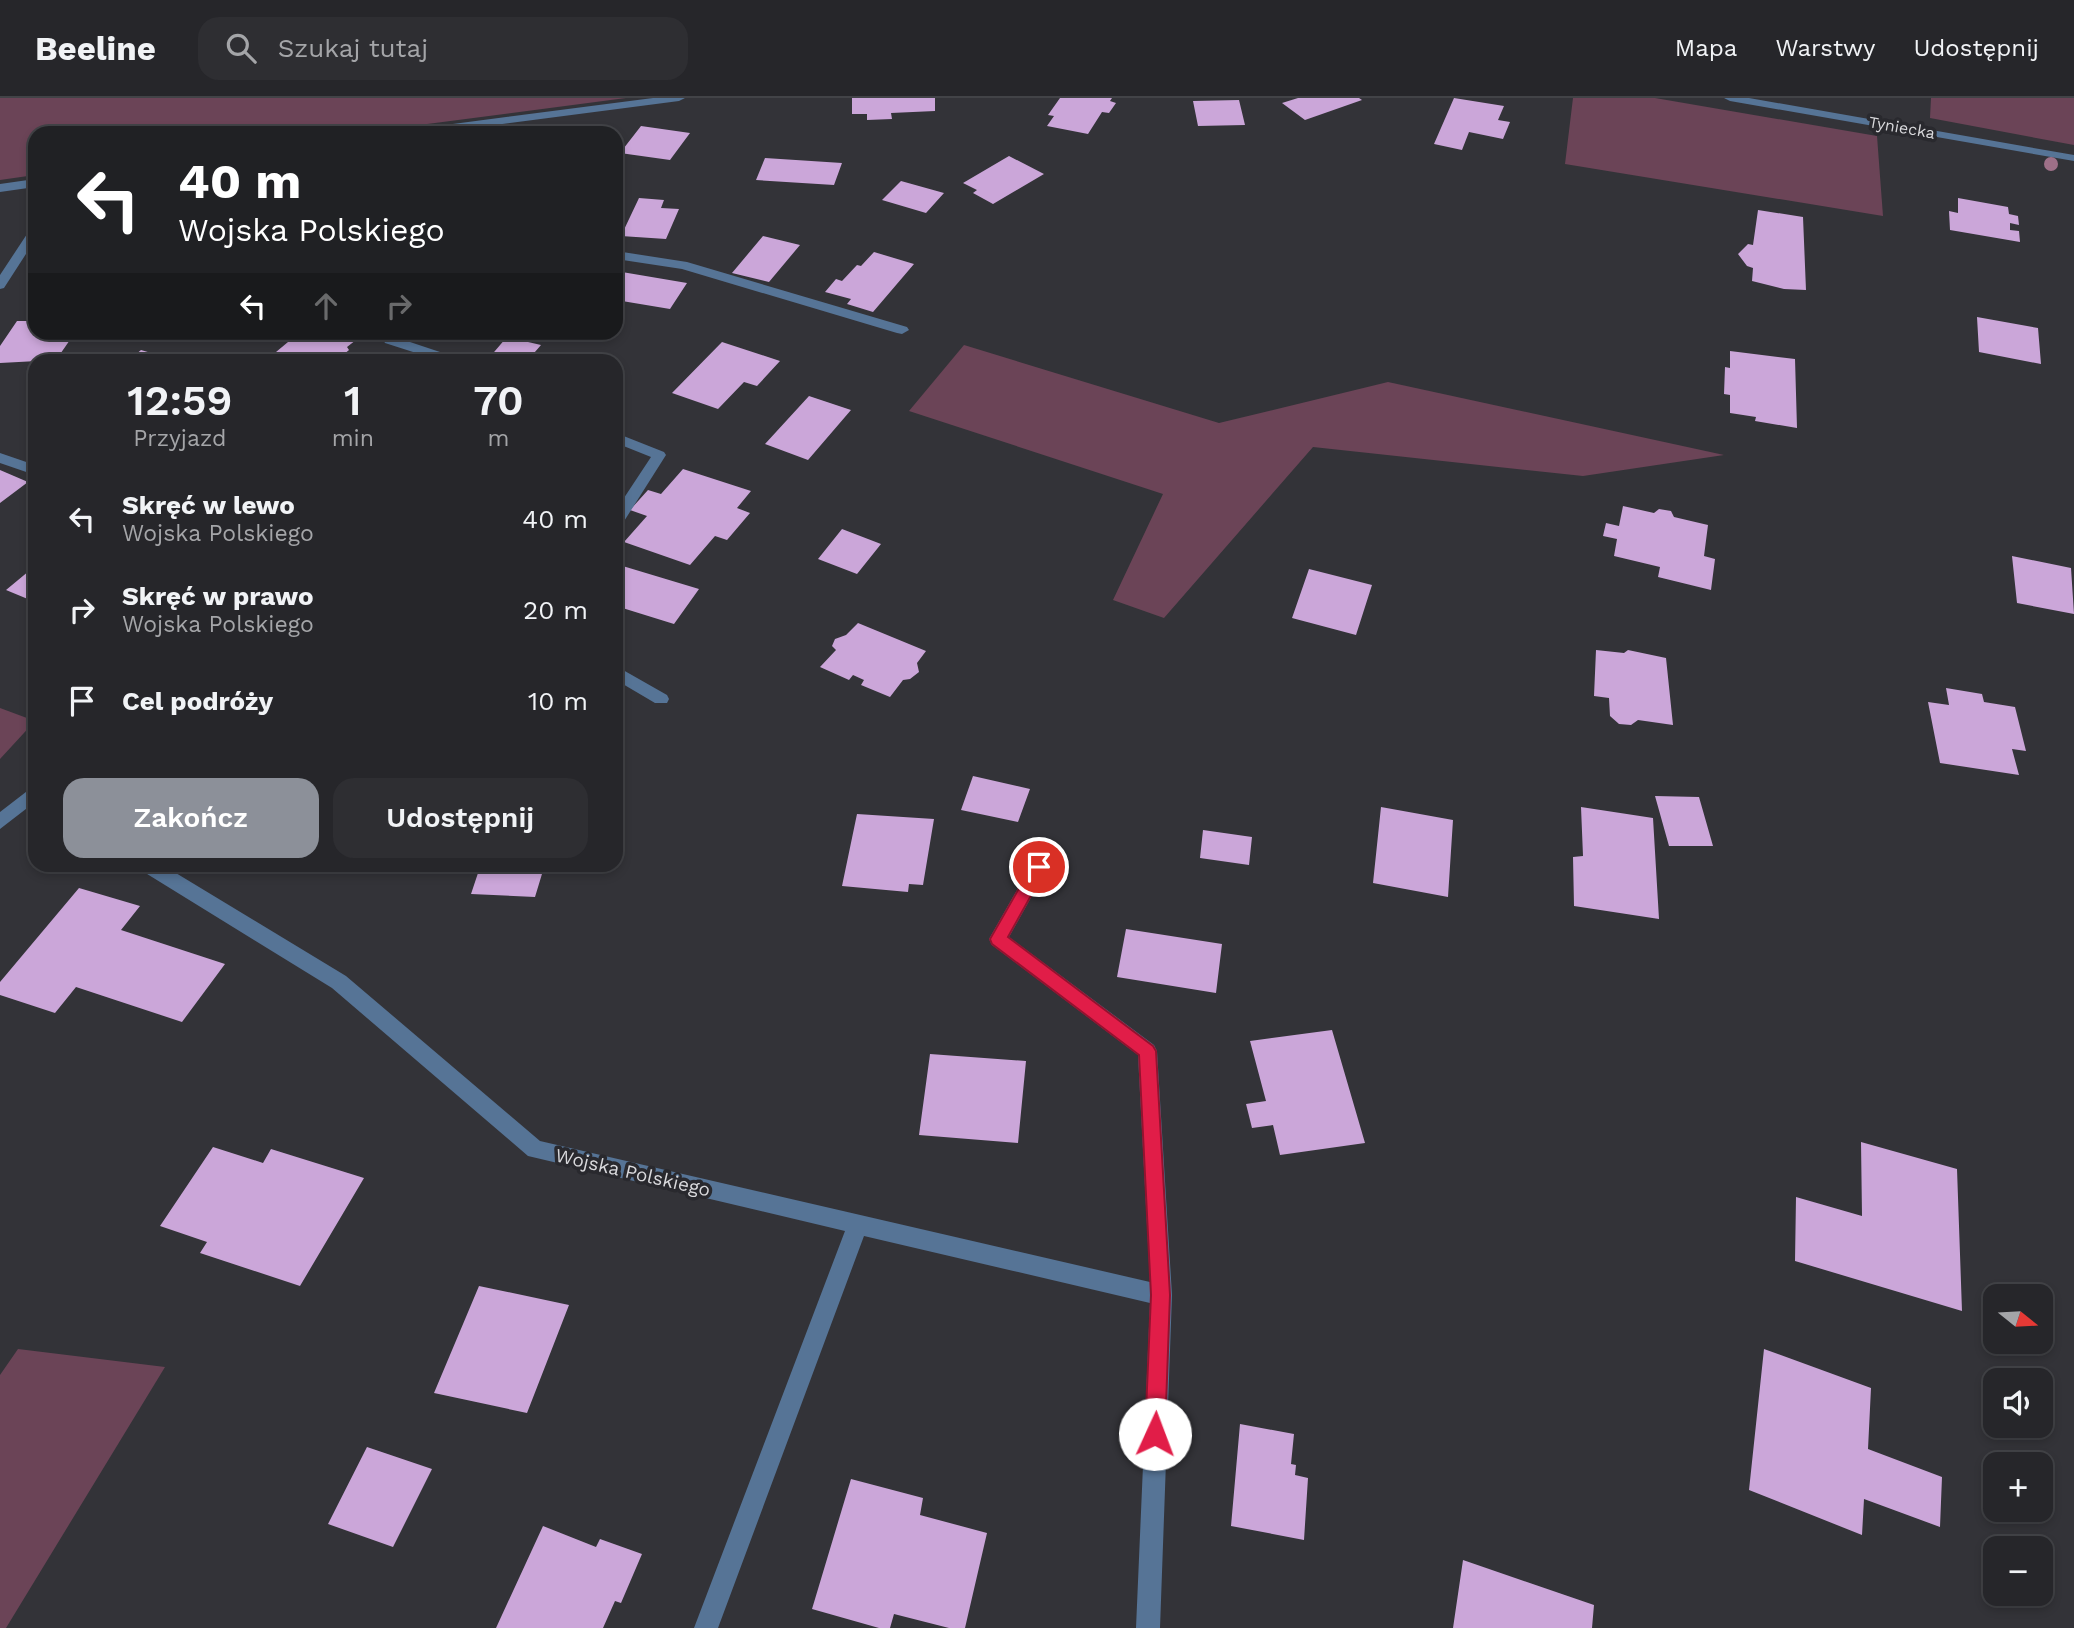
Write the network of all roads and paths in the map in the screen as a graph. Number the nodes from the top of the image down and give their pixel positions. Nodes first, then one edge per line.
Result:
1 (679, 98) edge
2 (1730, 98) edge
3 (461, 126) edge
4 (2074, 158) edge
5 (28, 184) edge
6 (0, 188) edge
7 (28, 242) edge
8 (623, 257) edge
9 (0, 285) edge
10 (902, 330) dead end
11 (390, 340) edge
12 (432, 354) edge
13 (623, 441) edge
14 (0, 458) edge
15 (28, 468) edge
16 (623, 511) edge
17 (623, 676) edge
18 (662, 699) dead end
19 (28, 800) edge
20 (0, 822) edge
21 (1039, 867) dead end
22 (158, 872) edge
23 (858, 1223) junction
24 (1161, 1295) junction
25 (706, 1628) edge
26 (1148, 1628) edge

1 - 3 street
2 - 4 street, Tyniecka
5 - 6 street
7 - 9 street
8 - 10 street
11 - 12 street
13 - 16 street
14 - 15 street
17 - 18 street
19 - 20 street
21 - 24 street
22 - 23 street, Wojska Polskiego
23 - 24 street, Wojska Polskiego
23 - 25 street
24 - 26 street

